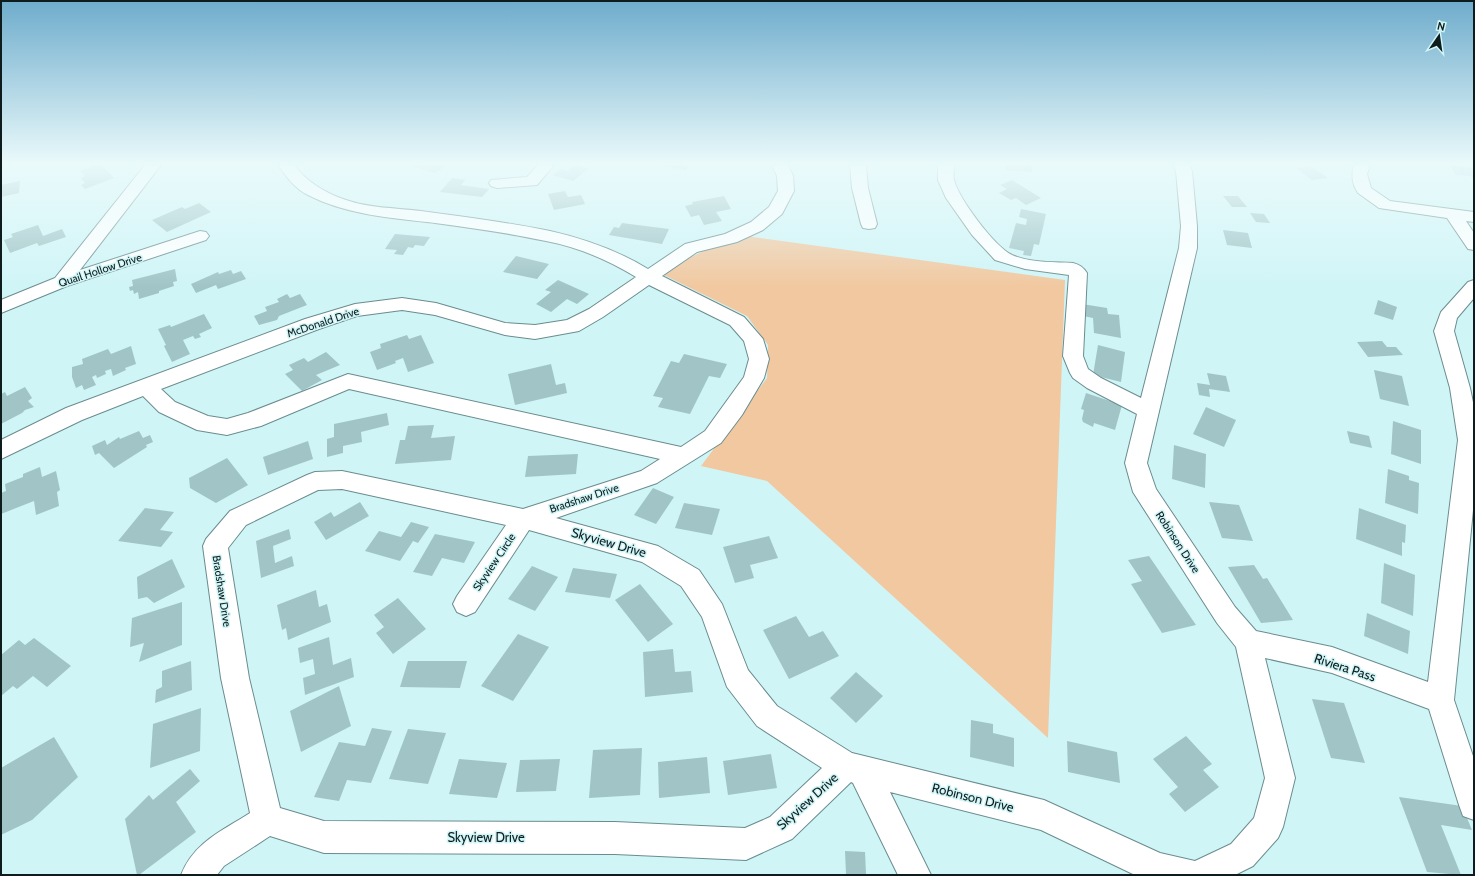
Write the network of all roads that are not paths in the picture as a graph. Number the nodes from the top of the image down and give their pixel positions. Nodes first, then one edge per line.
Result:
1 (117, 206) edge
2 (352, 206) edge
3 (778, 206) edge
4 (864, 206) edge
5 (959, 206) edge
6 (1187, 206) edge
7 (1395, 206) edge
8 (1452, 213) junction
9 (1474, 217) edge
10 (869, 224) dead end
11 (200, 236) dead end
12 (1474, 245) edge
13 (648, 277) junction
14 (61, 282) junction
15 (1474, 286) edge
16 (1, 307) edge
17 (146, 387) junction
18 (1149, 411) junction
19 (1, 450) edge
20 (684, 456) junction
21 (523, 519) junction
22 (466, 604) dead end
23 (1248, 642) junction
24 (1440, 700) junction
25 (854, 768) junction
26 (1474, 805) edge
27 (267, 820) junction
28 (197, 875) edge
29 (915, 875) edge
30 (1190, 875) edge
31 (1200, 875) edge

1 - 14 street
2 - 13 street, Bradshaw Drive
3 - 13 street, McDonald Drive
4 - 10 street
5 - 18 street
6 - 18 street, Robinson Drive
7 - 8 street
8 - 9 street
8 - 12 street
11 - 14 street, Quail Hollow Drive
13 - 17 street, McDonald Drive
13 - 20 street, Bradshaw Drive
14 - 16 street, Quail Hollow Drive
15 - 24 street
17 - 19 street, McDonald Drive
17 - 20 street
18 - 23 street, Robinson Drive
20 - 21 street, Bradshaw Drive
21 - 22 street, Skyview Circle
21 - 25 street, Skyview Drive
21 - 27 street, Bradshaw Drive
23 - 24 street, Riviera Pass
23 - 31 street, Robinson Drive
24 - 26 street
25 - 27 street, Skyview Drive
25 - 29 street
25 - 30 street, Robinson Drive
27 - 28 street

